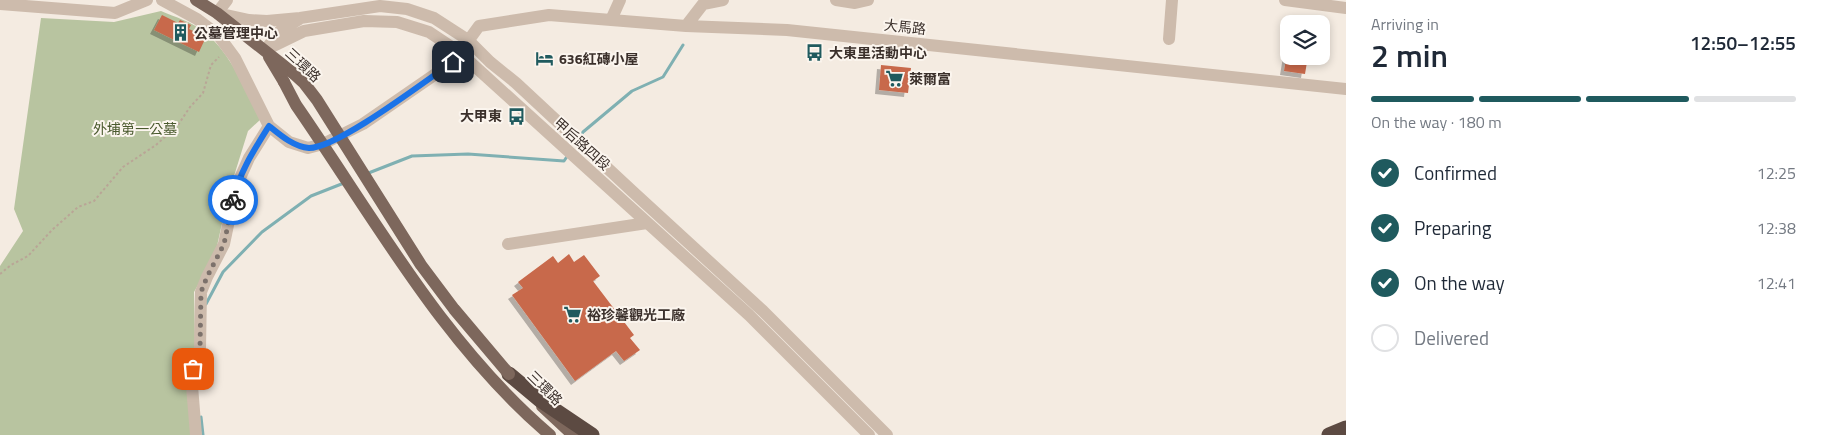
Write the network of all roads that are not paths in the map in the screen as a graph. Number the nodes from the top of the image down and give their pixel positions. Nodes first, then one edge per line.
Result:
1 (147, 0) edge
2 (162, 0) edge
3 (196, 0) edge
4 (226, 0) edge
5 (620, 0) edge
6 (723, 0) edge
7 (836, 0) edge
8 (868, 0) edge
9 (1172, 0) edge
10 (1285, 0) edge
11 (703, 2) edge
12 (1304, 2) edge
13 (0, 4) edge
14 (1346, 8) edge
15 (217, 13) junction
16 (300, 18) junction
17 (611, 20) junction
18 (686, 26) junction
19 (1169, 39) dead end
20 (468, 40) junction
21 (265, 50) junction
22 (460, 52) junction
23 (1346, 89) edge
24 (269, 126) junction
25 (647, 222) junction
26 (508, 244) dead end
27 (509, 374) junction
28 (1346, 428) edge
29 (196, 435) edge
30 (550, 435) edge
31 (573, 435) edge
32 (592, 435) edge
33 (869, 435) edge
34 (887, 435) edge
35 (1329, 435) edge

1 - 13 street
2 - 24 street
3 - 15 main road
4 - 15 street
5 - 17 street
6 - 11 street
7 - 8 street
9 - 19 street
10 - 12 street
11 - 18 street
12 - 14 street
15 - 16 street, 甲后路四段
15 - 21 main road
16 - 20 street, 甲后路四段
16 - 21 street, 甲后路四段
17 - 18 street, 大馬路
17 - 20 street, 大馬路
18 - 23 street, 大馬路
20 - 22 street, 大馬路
20 - 34 street, 甲后路四段
21 - 22 street, 甲后路四段
21 - 27 main road, 三環路, bridge
21 - 30 main road, 三環路, bridge
22 - 24 street, 大馬路
22 - 25 street, 甲后路四段
24 - 29 street
25 - 26 street
25 - 33 street, 甲后路四段
27 - 31 main road, 三環路
27 - 32 highway
28 - 35 highway

